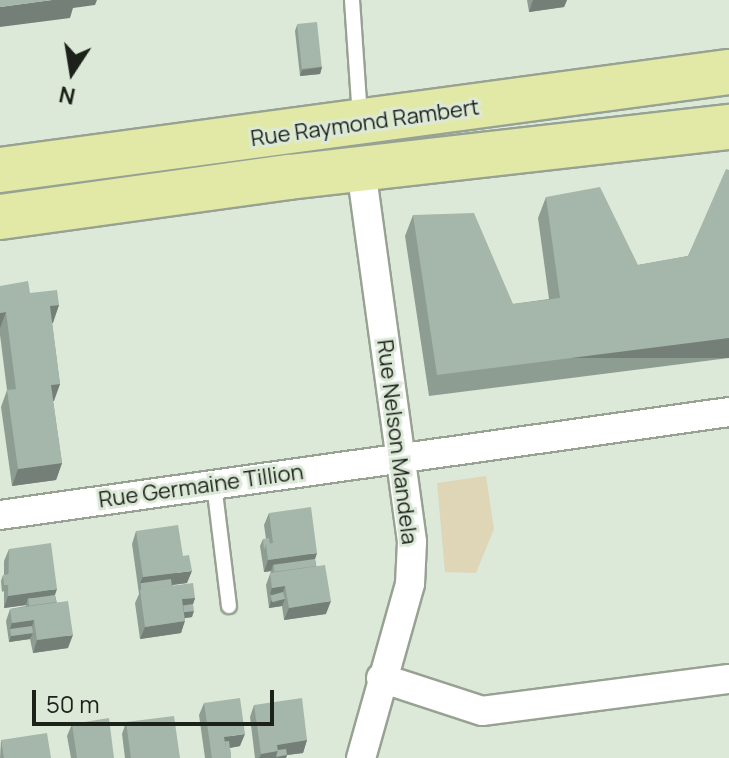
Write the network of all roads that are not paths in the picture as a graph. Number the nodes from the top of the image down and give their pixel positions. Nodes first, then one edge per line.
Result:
1 (352, 0) edge
2 (729, 72) edge
3 (361, 124) junction
4 (729, 127) edge
5 (361, 169) junction
6 (0, 170) edge
7 (0, 217) edge
8 (729, 412) edge
9 (401, 456) junction
10 (214, 484) junction
11 (0, 515) edge
12 (229, 606) dead end
13 (381, 678) junction
14 (729, 679) edge
15 (361, 758) edge

1 - 3 lane
2 - 3 main road, Rue Raymond Rambert
3 - 6 main road, Rue Raymond Rambert
4 - 5 main road, Rue Raymond Rambert
5 - 7 main road, Rue Raymond Rambert
5 - 9 street, Rue Nelson Mandela
8 - 9 street, Rue Germaine Tillion
9 - 10 street, Rue Germaine Tillion
9 - 13 street, Rue Nelson Mandela
10 - 11 street, Rue Germaine Tillion
10 - 12 lane
13 - 14 street
13 - 15 street, Rue Nelson Mandela

